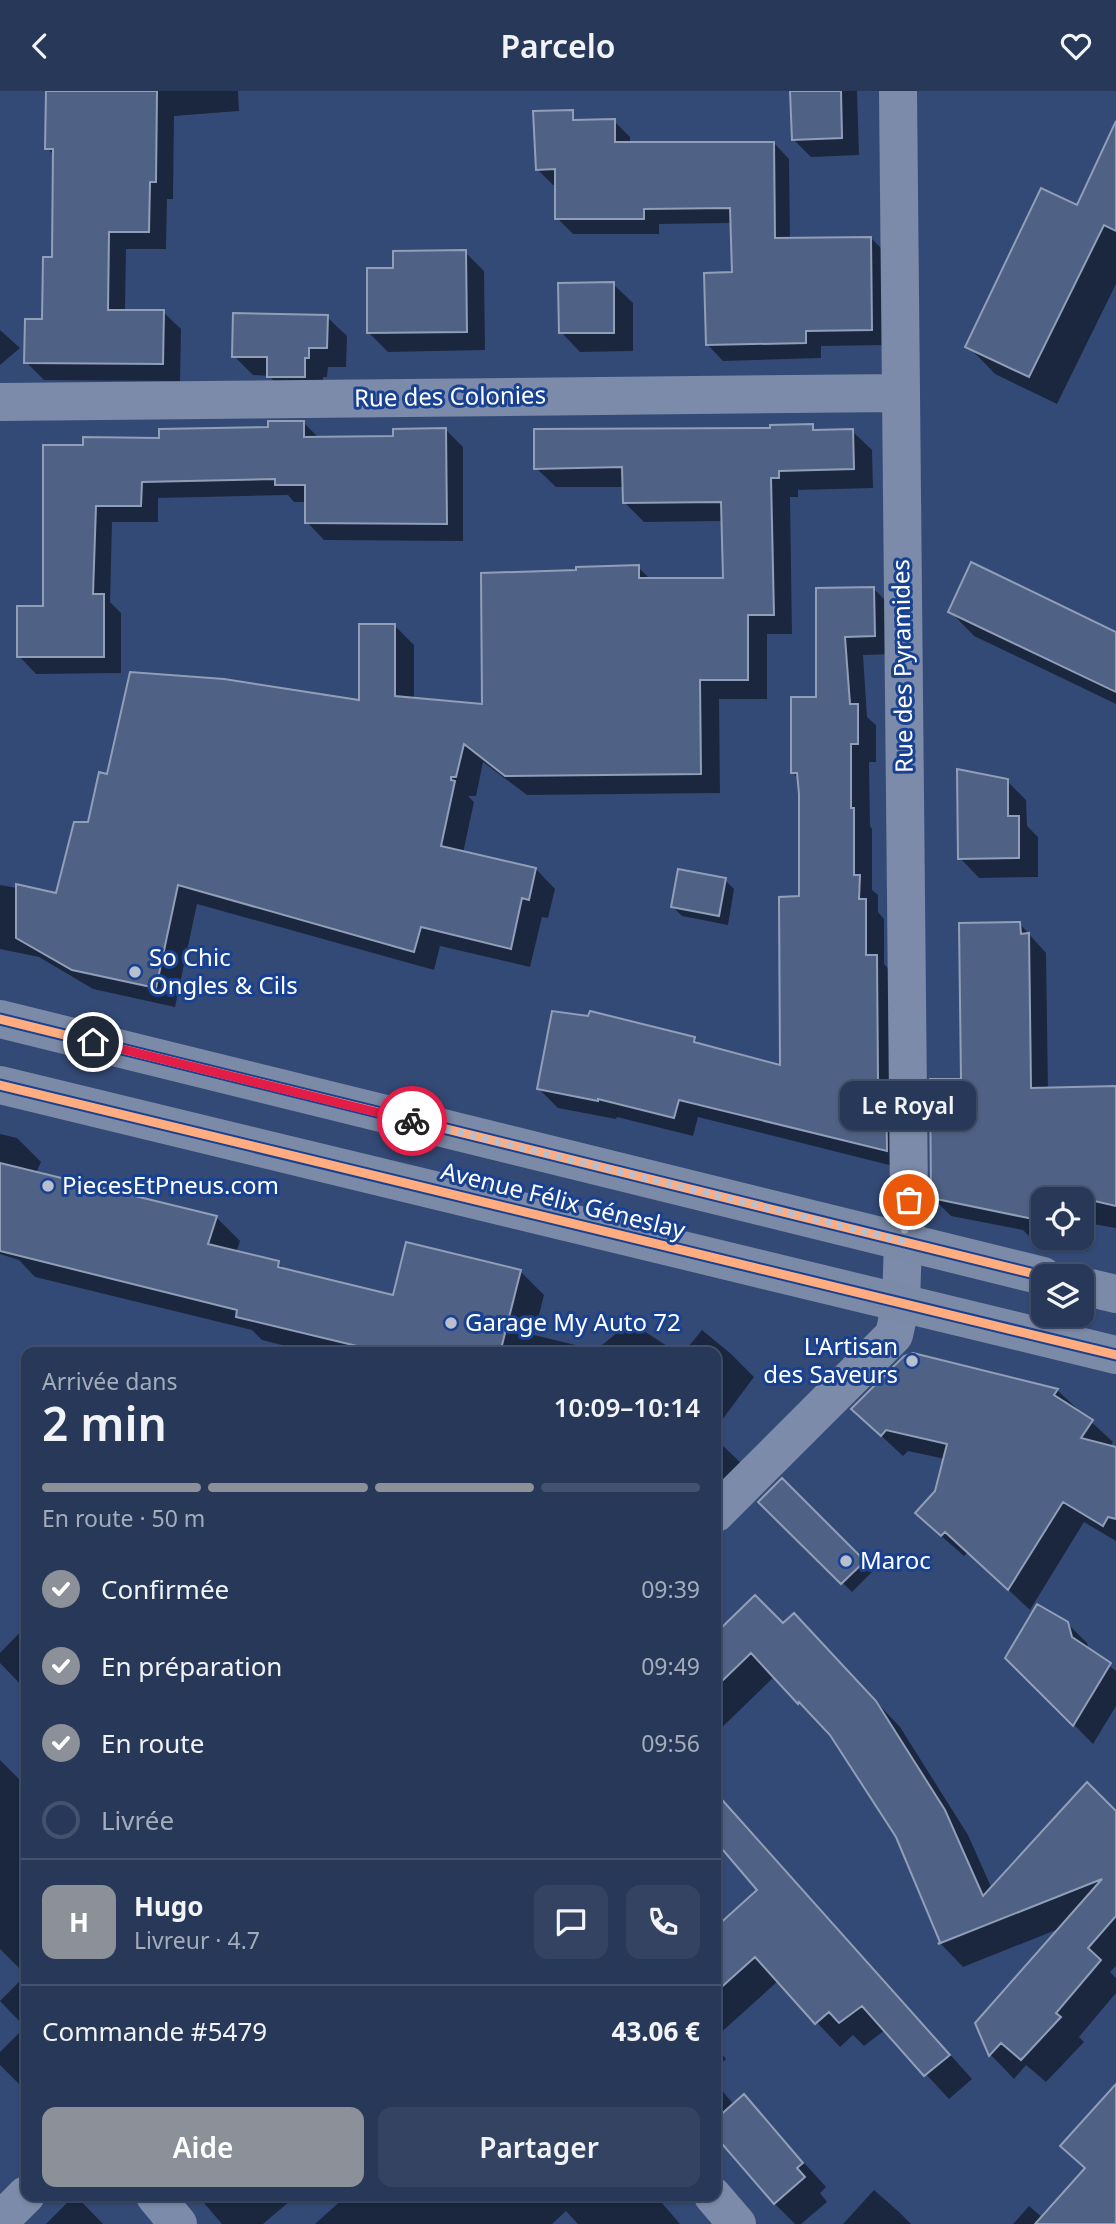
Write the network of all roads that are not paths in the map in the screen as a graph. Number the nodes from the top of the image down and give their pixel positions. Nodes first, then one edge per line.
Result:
1 (898, 91) edge
2 (899, 393) junction
3 (0, 402) edge
4 (0, 1019) edge
5 (0, 1085) edge
6 (903, 1241) junction
7 (1031, 1273) edge
8 (1094, 1289) edge
9 (1116, 1294) edge
10 (901, 1303) junction
11 (1116, 1355) edge
12 (721, 1508) edge
13 (21, 2200) edge
14 (159, 2201) edge
15 (717, 2201) edge
16 (0, 2221) edge
17 (178, 2224) edge
18 (737, 2224) edge

1 - 2 street, Rue des Pyramides
2 - 3 street, Rue des Colonies
2 - 6 street, Rue des Pyramides
4 - 6 main road, Avenue Félix Géneslay
5 - 10 main road, Avenue Félix Géneslay
6 - 7 main road, Avenue Félix Géneslay
6 - 10 street, Rue des Pyramides
8 - 9 main road
10 - 11 main road, Avenue Félix Géneslay
10 - 12 street, Rue des Pyramides
13 - 16 street
14 - 17 street
15 - 18 street

